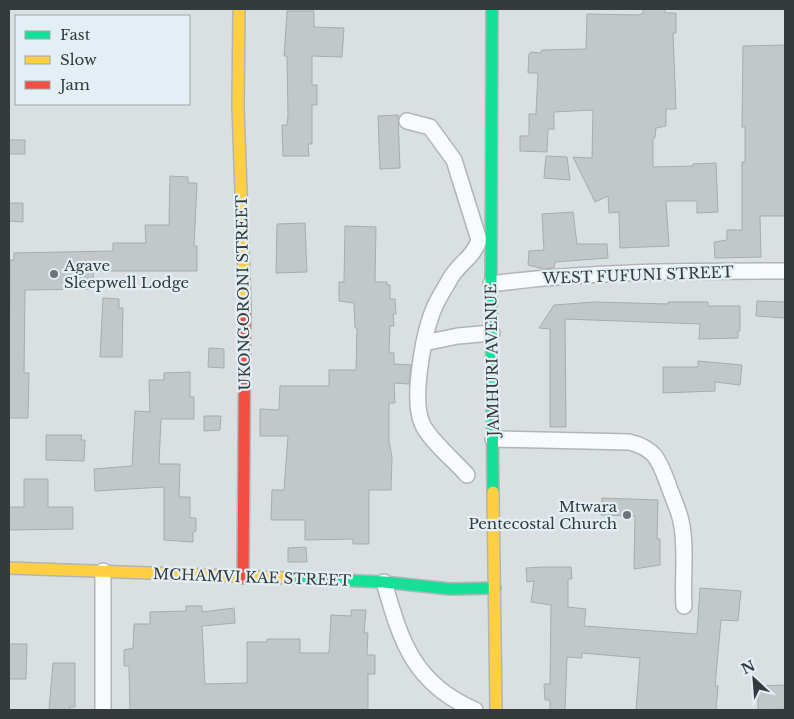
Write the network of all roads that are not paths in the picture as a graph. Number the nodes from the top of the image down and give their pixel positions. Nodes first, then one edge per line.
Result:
1 (239, 9) edge
2 (492, 9) edge
3 (407, 122) dead end
4 (785, 270) edge
5 (491, 284) junction
6 (492, 333) junction
7 (424, 343) junction
8 (493, 439) junction
9 (467, 475) dead end
10 (9, 568) edge
11 (103, 571) junction
12 (243, 578) junction
13 (384, 582) junction
14 (495, 588) junction
15 (684, 606) dead end
16 (103, 710) edge
17 (475, 710) edge
18 (496, 710) edge

1 - 12 street, UKONGORONI STREET
2 - 5 street, JAMHURI AVENUE
3 - 7 street
4 - 5 street, WEST FUFUNI STREET
5 - 6 street, JAMHURI AVENUE
6 - 7 street
6 - 8 street, JAMHURI AVENUE
7 - 9 street
8 - 14 street, JAMHURI AVENUE
8 - 15 street
10 - 11 street, MCHAMVI KAE STREET
11 - 12 street, MCHAMVI KAE STREET
11 - 16 street
12 - 13 street, MCHAMVI KAE STREET
13 - 14 street, MCHAMVI KAE STREET
13 - 17 street
14 - 18 street, JAMHURI AVENUE

